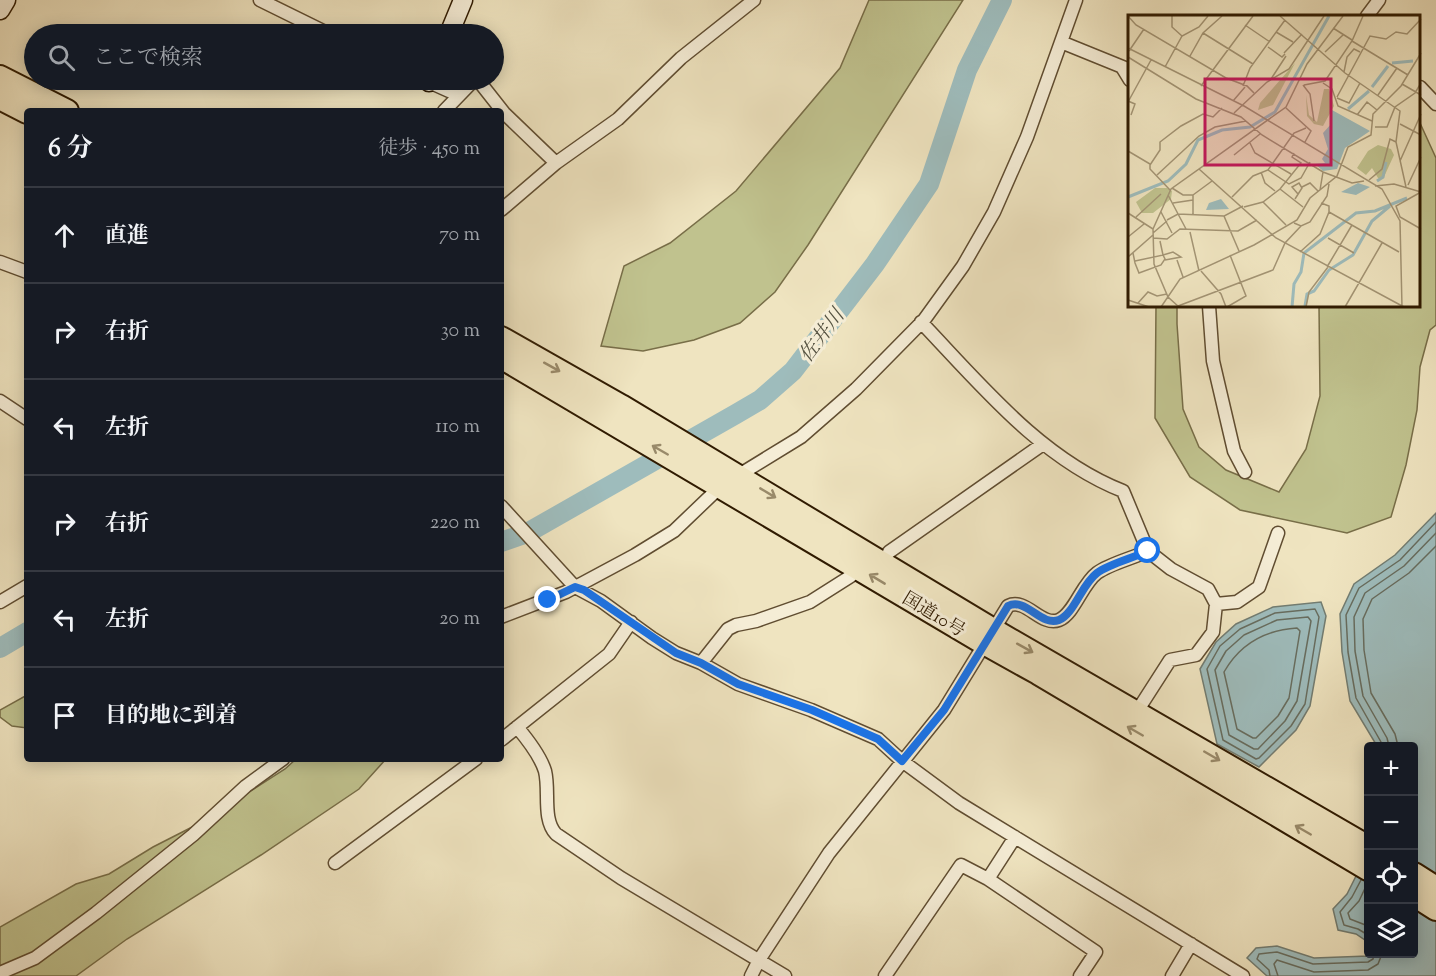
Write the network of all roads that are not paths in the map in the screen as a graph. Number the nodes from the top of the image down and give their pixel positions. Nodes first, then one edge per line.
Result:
1 (6, 0) edge
2 (260, 0) edge
3 (463, 0) edge
4 (752, 0) edge
5 (1076, 0) edge
6 (1380, 0) edge
7 (0, 10) edge
8 (1368, 15) edge
9 (309, 24) edge
10 (453, 24) edge
11 (1061, 42) junction
12 (1126, 69) edge
13 (0, 77) edge
14 (24, 89) edge
15 (1421, 89) edge
16 (26, 90) edge
17 (447, 90) edge
18 (464, 90) edge
19 (485, 90) edge
20 (460, 93) junction
21 (0, 98) edge
22 (1436, 104) edge
23 (61, 108) edge
24 (447, 108) edge
25 (500, 108) edge
26 (24, 110) edge
27 (504, 112) edge
28 (556, 163) junction
29 (504, 207) edge
30 (0, 262) edge
31 (24, 271) edge
32 (1209, 308) edge
33 (921, 322) junction
34 (504, 340) edge
35 (504, 358) edge
36 (0, 401) edge
37 (616, 414) junction
38 (24, 417) edge
39 (1043, 444) junction
40 (1245, 472) dead end
41 (721, 476) junction
42 (504, 509) edge
43 (1278, 533) dead end
44 (1148, 551) junction
45 (889, 552) dead end
46 (851, 576) dead end
47 (575, 587) junction
48 (24, 588) edge
49 (0, 602) edge
50 (1216, 604) junction
51 (504, 616) edge
52 (631, 622) junction
53 (989, 637) junction
54 (701, 663) junction
55 (1136, 713) junction
56 (517, 727) junction
57 (504, 738) edge
58 (902, 761) junction
59 (279, 762) edge
60 (472, 762) edge
61 (1015, 837) junction
62 (1363, 854) edge
63 (335, 863) dead end
64 (1418, 877) edge
65 (988, 879) junction
66 (1436, 888) edge
67 (1418, 898) edge
68 (1436, 909) edge
69 (1191, 944) junction
70 (759, 960) junction
71 (0, 973) edge
72 (751, 976) edge
73 (785, 976) edge
74 (885, 976) edge
75 (1080, 976) edge
76 (1172, 976) edge
77 (1243, 976) edge

1 - 7 street
2 - 9 street
3 - 10 street
4 - 28 street
5 - 11 street
6 - 8 street
11 - 12 street
11 - 33 street
13 - 14 highway
15 - 22 street
16 - 23 highway
17 - 20 street
18 - 20 street
19 - 25 street
20 - 24 street
21 - 26 highway
27 - 28 street
28 - 29 street
30 - 31 street
32 - 40 street
33 - 39 street
33 - 41 street
34 -> 37 highway, 国道10号
35 - 37 highway, 国道10号
36 - 38 street
37 - 41 highway, 国道10号
39 - 44 street
39 - 45 street
41 - 47 street
41 - 53 highway, 国道10号
42 - 47 street
43 - 50 street
44 - 50 street
44 - 53 street
46 - 54 street
47 - 51 street
47 - 52 street
48 - 49 street
50 - 55 street
52 - 54 street
52 - 56 street
53 -> 55 highway, 国道10号
53 - 58 street
62 -> 53 highway, 国道10号
54 - 58 street
55 -> 62 highway, 国道10号
56 - 57 street
56 - 70 street
58 - 61 street
58 - 70 street
59 - 71 street
60 - 63 street
61 - 65 street
61 - 69 street
64 - 66 highway
65 - 74 street
65 - 75 street
67 - 68 highway
69 - 76 street
69 - 77 street
70 - 72 street
70 - 73 street

